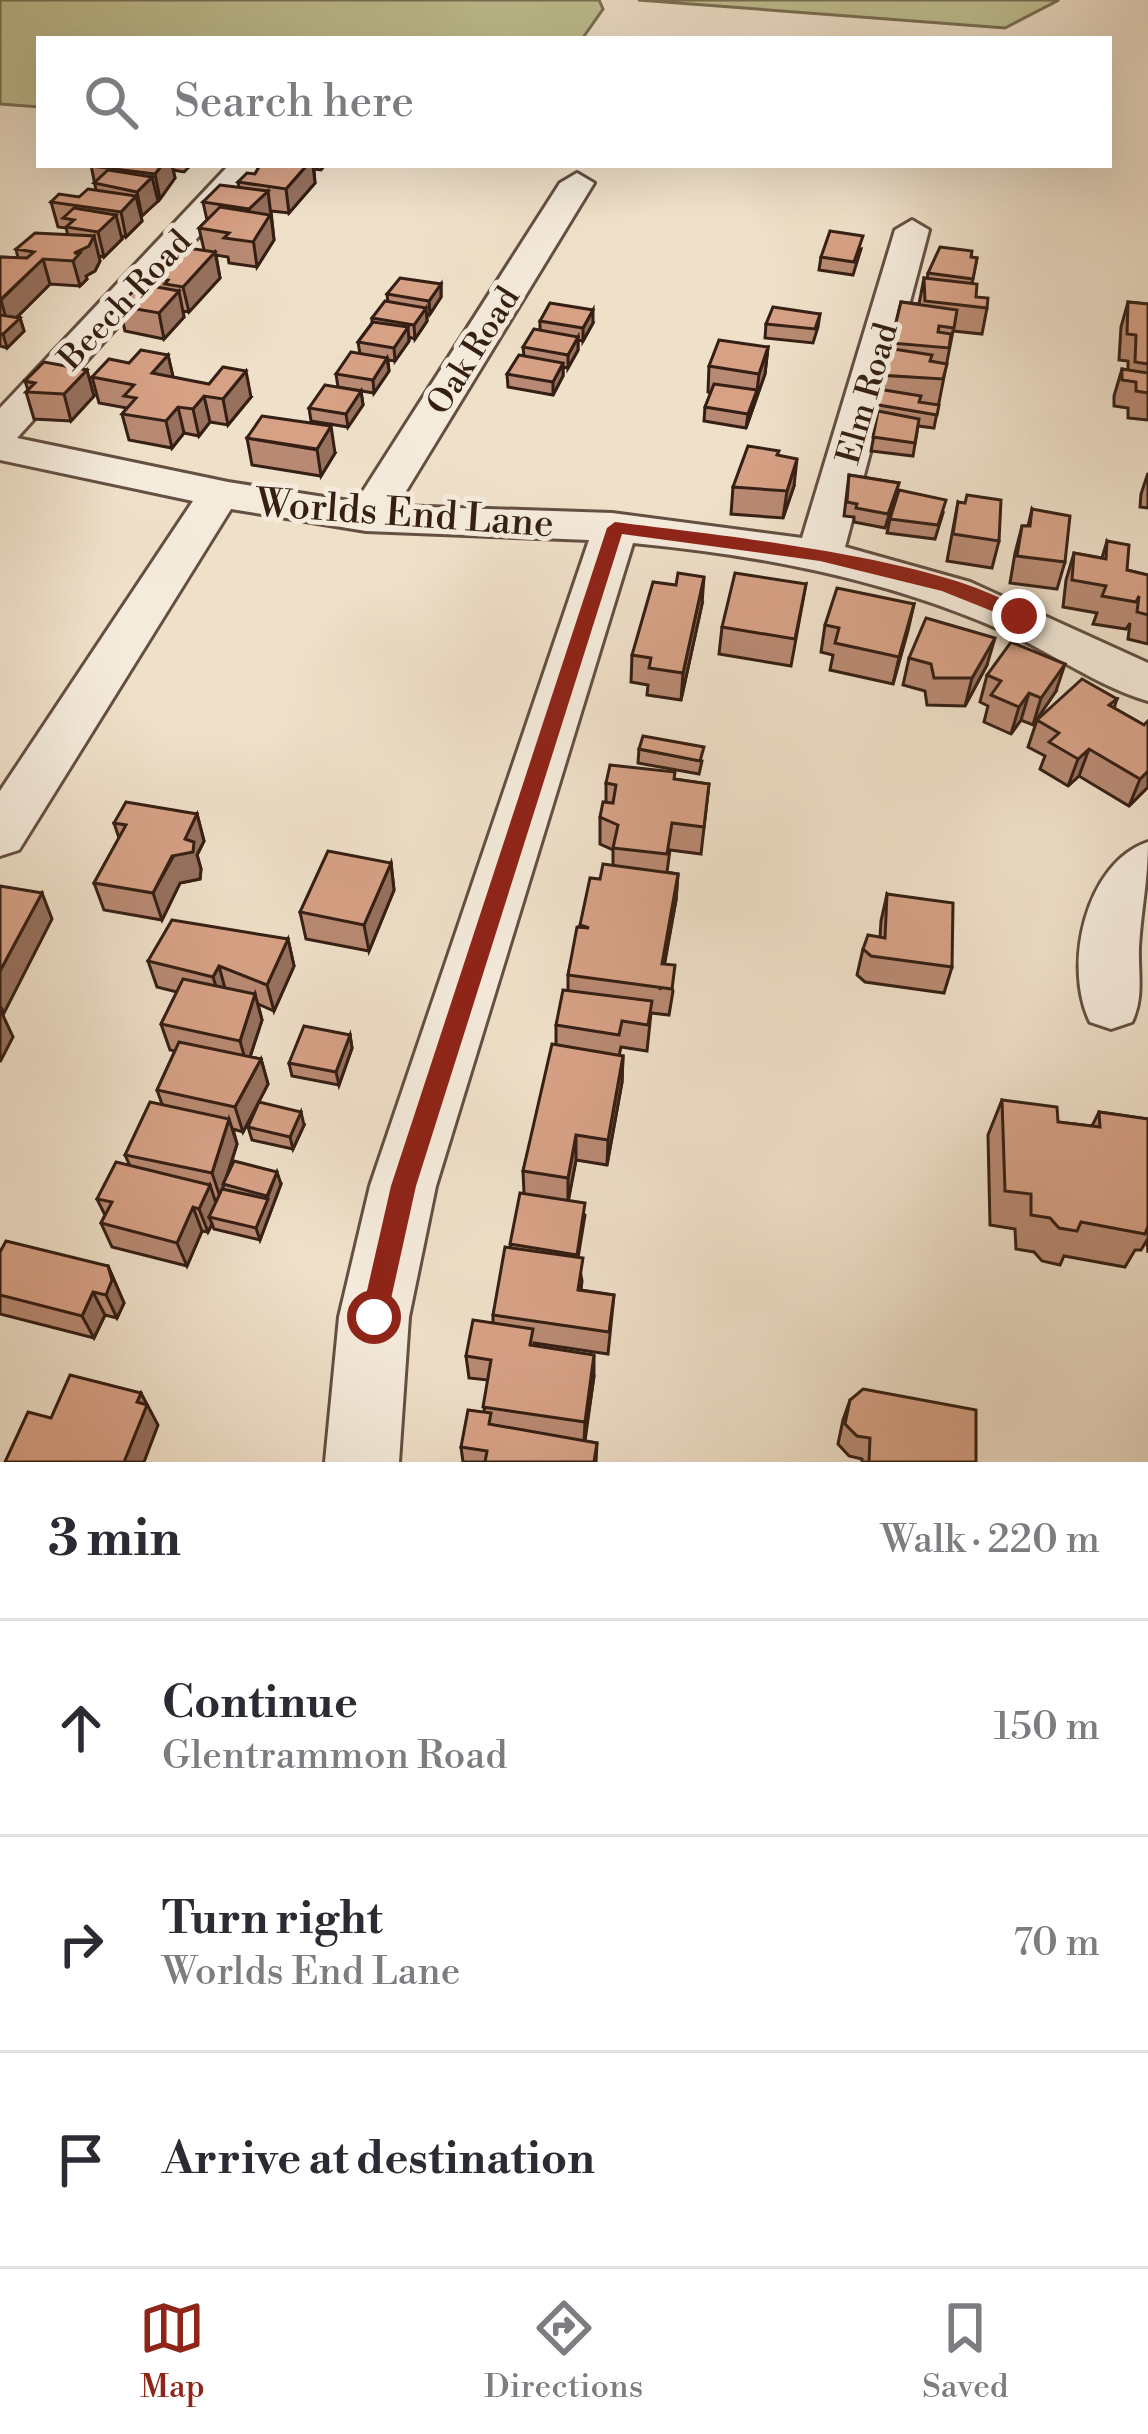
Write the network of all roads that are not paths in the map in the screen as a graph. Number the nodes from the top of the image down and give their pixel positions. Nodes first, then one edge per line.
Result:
1 (244, 168) edge
2 (577, 183) dead end
3 (912, 230) dead end
4 (0, 432) edge
5 (0, 447) edge
6 (218, 496) junction
7 (368, 517) junction
8 (615, 528) junction
9 (820, 555) junction
10 (1148, 684) edge
11 (0, 836) edge
12 (1148, 864) edge
13 (1111, 1004) dead end
14 (362, 1462) edge

1 - 4 street, Beech Road
2 - 7 street, Oak Road
3 - 9 street, Elm Road
5 - 6 street, Worlds End Lane
6 - 7 street, Worlds End Lane
6 - 11 street
7 - 8 street, Worlds End Lane
8 - 9 street, Worlds End Lane
8 - 14 street
9 - 10 street, Worlds End Lane
12 - 13 street

